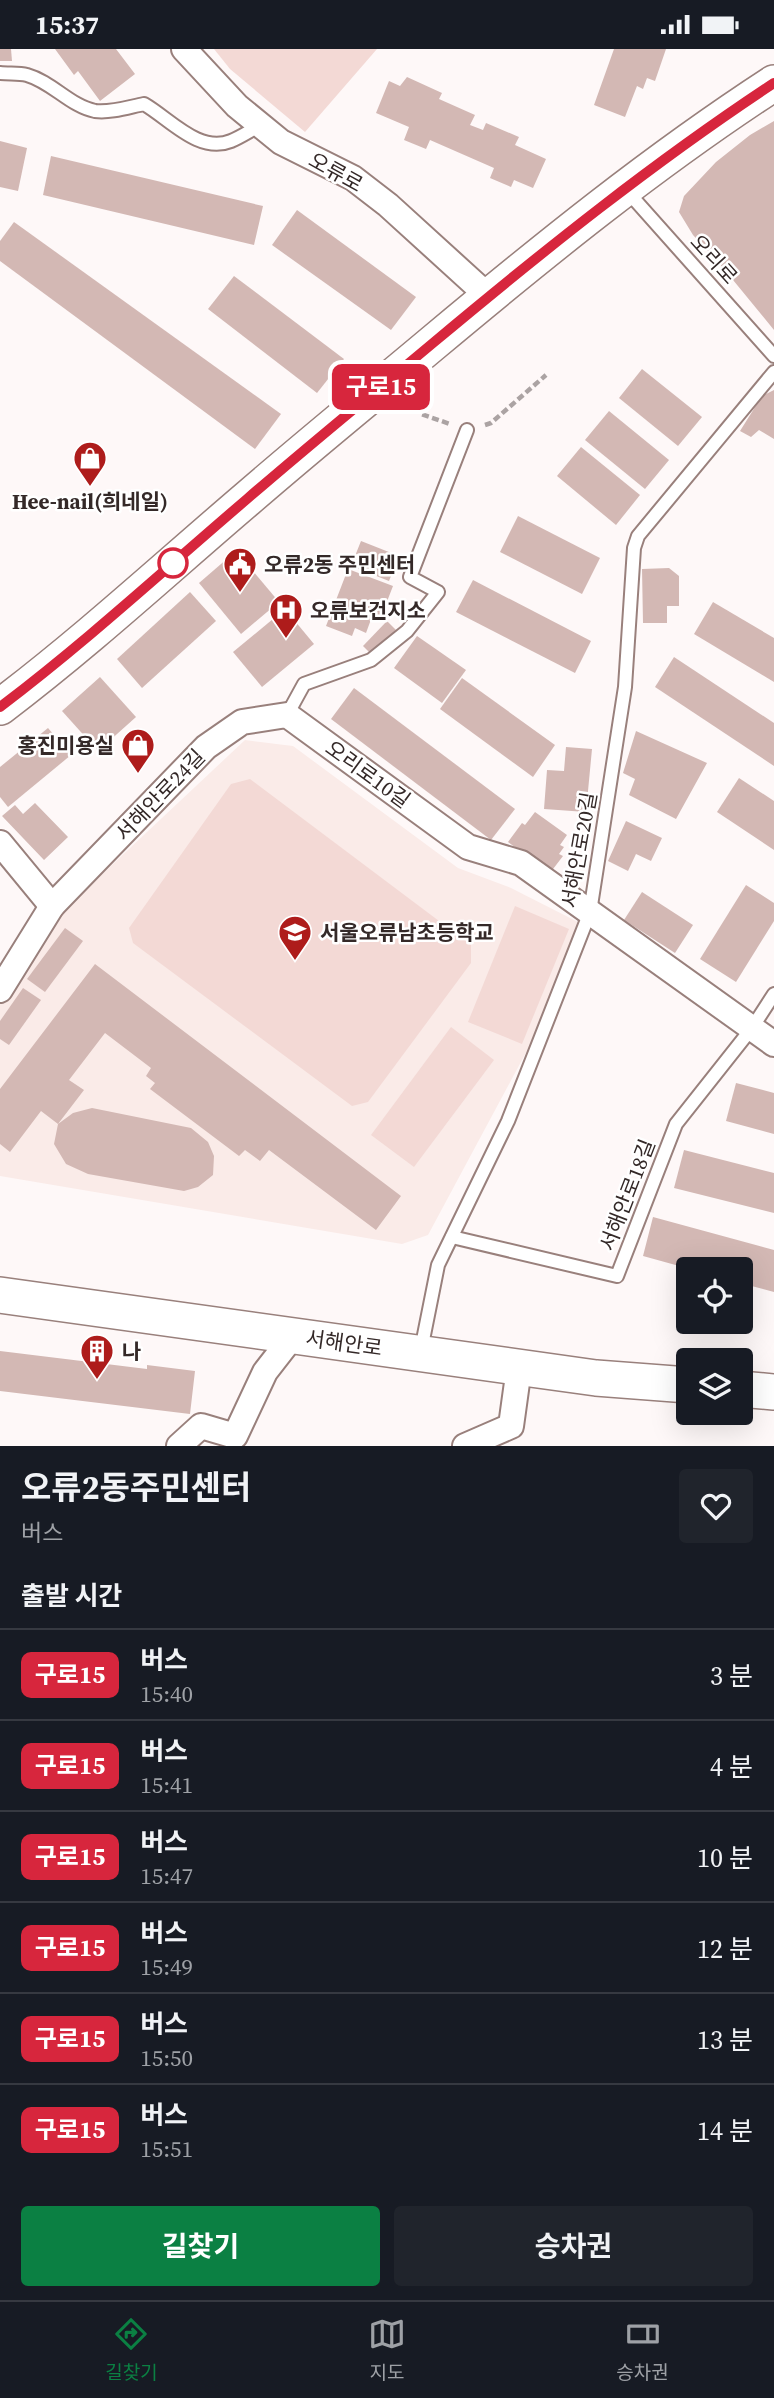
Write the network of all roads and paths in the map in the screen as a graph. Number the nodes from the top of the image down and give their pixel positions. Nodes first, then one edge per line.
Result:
1 (184, 49) edge
2 (774, 71) edge
3 (0, 73) edge
4 (774, 83) edge
5 (741, 105) junction
6 (261, 125) junction
7 (625, 188) junction
8 (488, 296) junction
9 (774, 356) edge
10 (774, 372) edge
11 (546, 375) dead end
12 (421, 414) dead end
13 (467, 431) junction
14 (0, 707) edge
15 (286, 715) junction
16 (0, 843) edge
17 (52, 906) junction
18 (590, 912) junction
19 (0, 990) edge
20 (774, 993) edge
21 (752, 1028) junction
22 (774, 1044) edge
23 (452, 1237) junction
24 (0, 1296) edge
25 (293, 1336) junction
26 (420, 1354) junction
27 (519, 1368) junction
28 (676, 1384) edge
29 (753, 1390) edge
30 (774, 1391) edge
31 (234, 1441) edge
32 (178, 1446) edge
33 (465, 1446) edge

1 - 6 street, 오류로
2 - 5 lane
3 - 6 lane
4 - 5 main road
5 - 7 main road
6 - 8 street, 오류로
7 - 8 main road
7 - 9 lane, 오리로
8 - 14 main road
10 - 18 lane, 서해안로20길
11 - 13 path
12 - 13 path
13 - 15 lane
15 - 17 street, 서해안로24길
15 - 18 street, 오리로10길
16 - 17 street
17 - 19 street, 서해안로24길
18 - 21 street, 오리로10길
18 - 23 lane, 서해안로20길
20 - 21 lane, 서해안로18길
21 - 22 street, 오리로10길
21 - 23 lane, 서해안로18길
23 - 26 lane, 서해안로20길
24 - 25 main road, 서해안로
25 - 26 main road, 서해안로
25 - 31 street
26 - 27 main road, 서해안로
27 - 28 main road, 서해안로
27 - 33 street
29 - 30 main road
31 - 32 street

